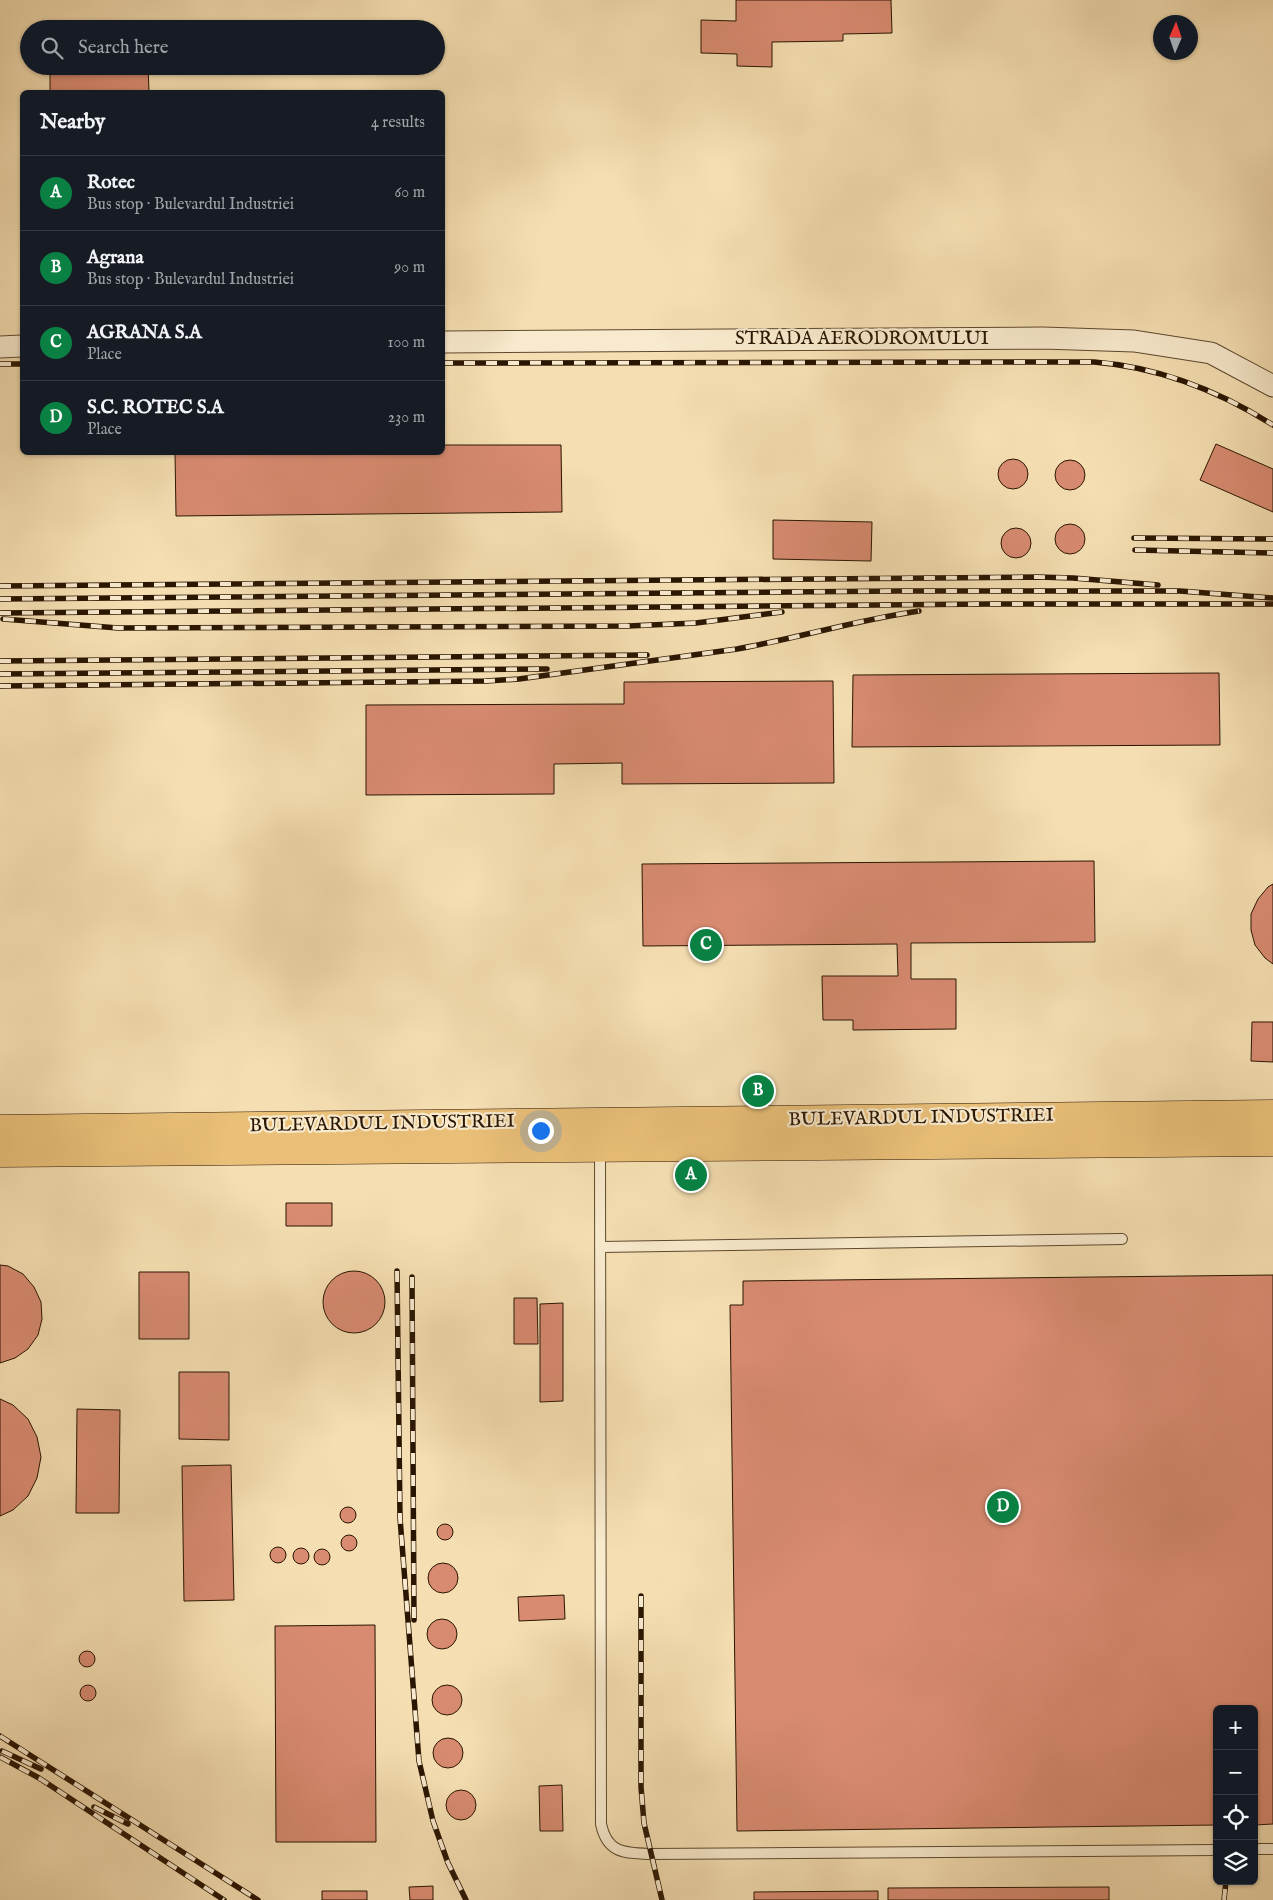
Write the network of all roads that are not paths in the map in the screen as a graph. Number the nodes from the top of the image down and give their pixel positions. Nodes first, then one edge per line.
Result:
1 (445, 342) edge
2 (20, 346) edge
3 (0, 347) edge
4 (1273, 386) edge
5 (1273, 1114) edge
6 (0, 1129) edge
7 (600, 1134) junction
8 (1273, 1142) edge
9 (0, 1153) edge
10 (1122, 1239) dead end
11 (600, 1247) junction
12 (1258, 1849) edge
13 (1273, 1849) edge
14 (1213, 1850) edge

1 - 4 street, STRADA AERODROMULUI
2 - 3 street
5 - 7 main road, BULEVARDUL INDUSTRIEI
6 - 7 main road, BULEVARDUL INDUSTRIEI
7 - 8 main road, BULEVARDUL INDUSTRIEI
7 - 9 main road, BULEVARDUL INDUSTRIEI
7 - 11 lane
10 - 11 lane
11 - 14 lane
12 - 13 lane

